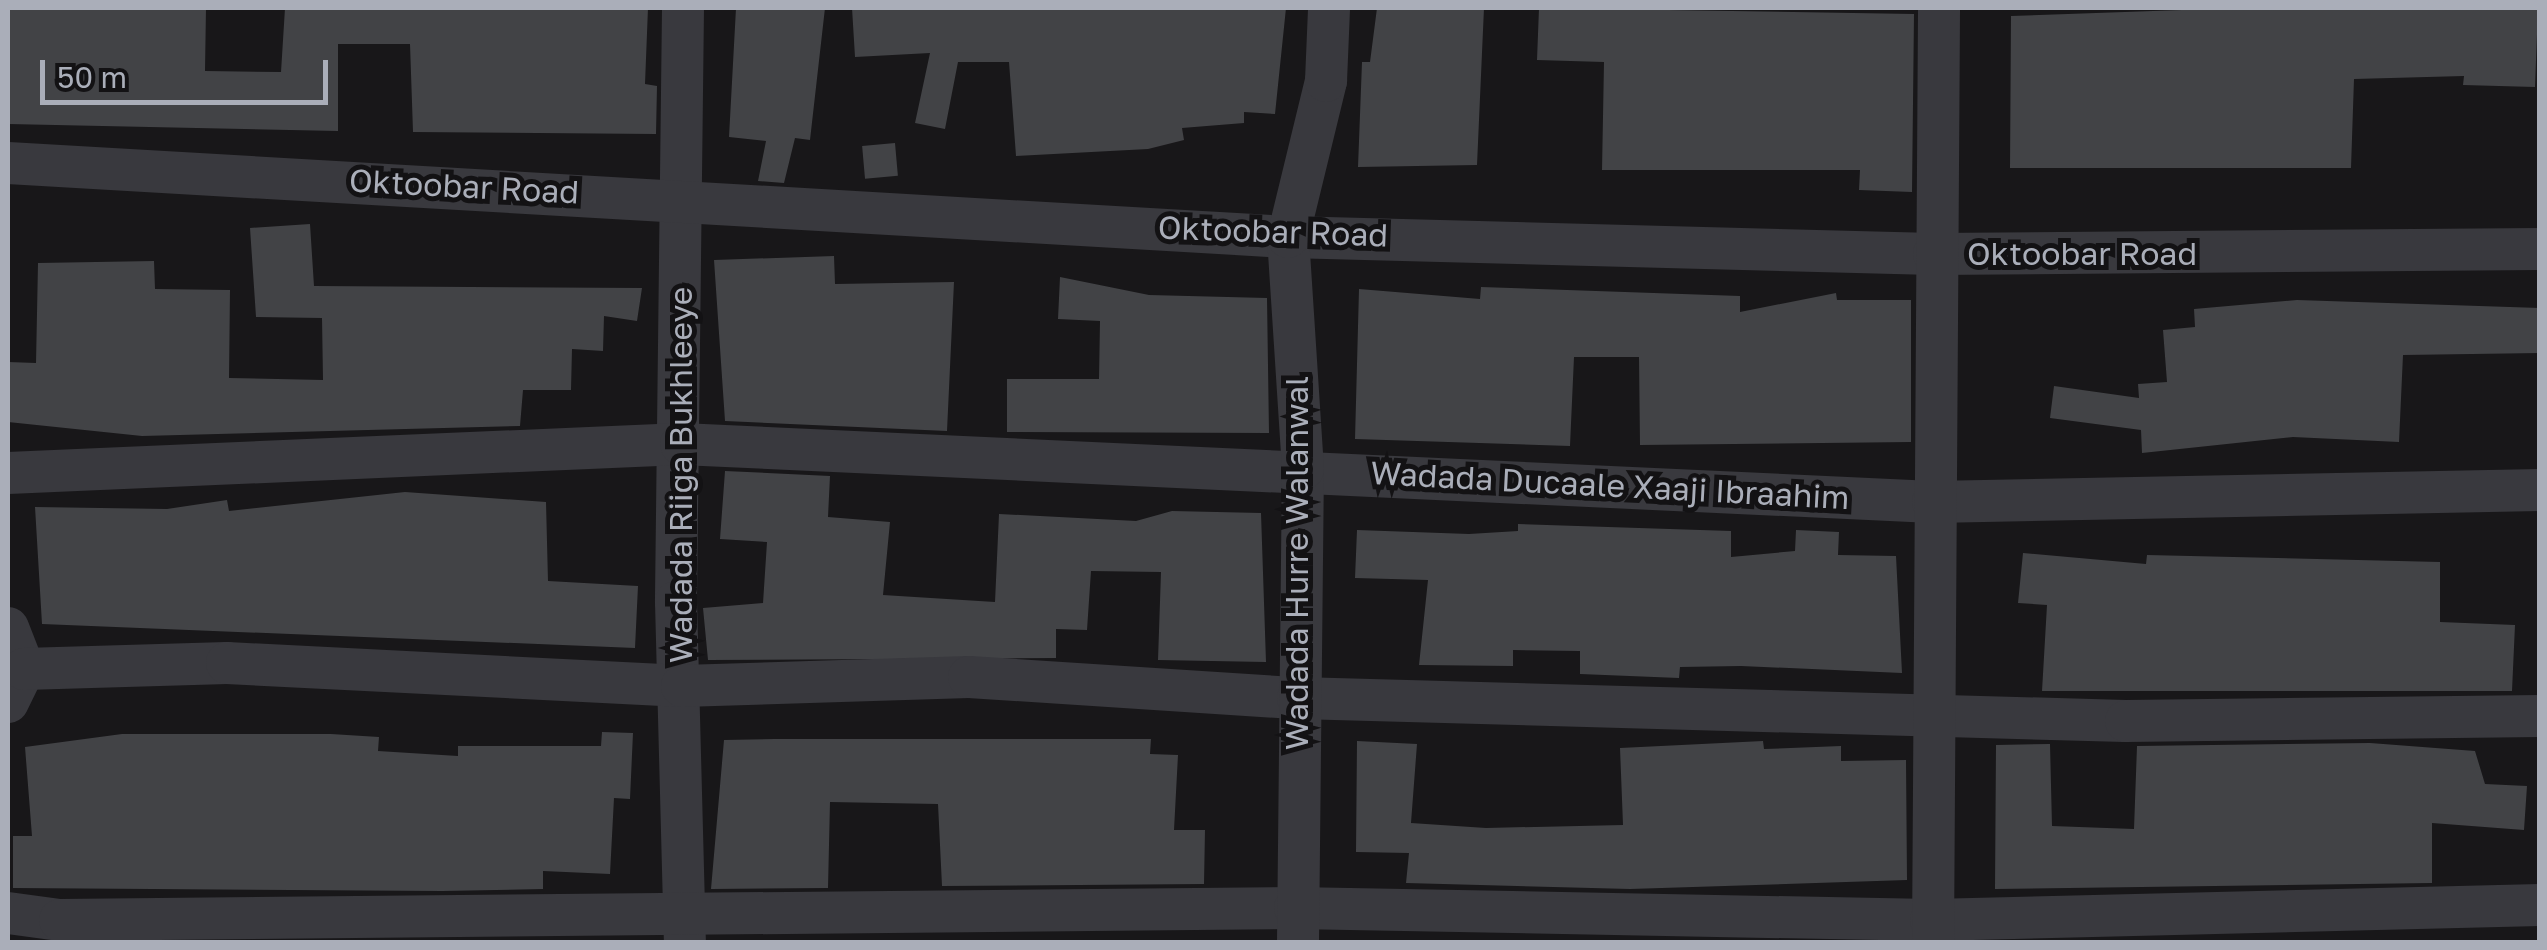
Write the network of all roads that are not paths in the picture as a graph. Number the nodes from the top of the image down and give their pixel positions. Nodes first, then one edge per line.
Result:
1 (683, 8) edge
2 (1329, 8) edge
3 (1939, 8) edge
4 (8, 163) edge
5 (678, 197) junction
6 (1288, 237) junction
7 (2540, 249) edge
8 (1934, 254) junction
9 (680, 444) junction
10 (1303, 469) junction
11 (8, 474) edge
12 (2540, 490) edge
13 (1932, 502) junction
14 (8, 628) edge
15 (16, 686) edge
16 (682, 686) junction
17 (1298, 698) junction
18 (2540, 716) edge
19 (1938, 717) junction
20 (2540, 905) edge
21 (8, 913) edge
22 (1297, 925) edge
23 (685, 928) edge
24 (1932, 931) edge

1 - 5 street, Wadada Riiga Bukhleeye
2 - 6 street, Wadada Hurre Walanwal
3 - 8 street
4 - 5 street, Oktoobar Road
5 - 6 street, Oktoobar Road
5 - 9 street, Wadada Riiga Bukhleeye
6 - 8 street, Oktoobar Road
6 - 10 street, Wadada Hurre Walanwal
7 - 8 street, Oktoobar Road
8 - 13 street
9 - 10 street, Wadada Ducaale Xaaji Ibraahim
9 - 11 street, Wadada Ducaale Xaaji Ibraahim
9 - 16 street, Wadada Riiga Bukhleeye
10 - 13 street, Wadada Ducaale Xaaji Ibraahim
10 - 17 street, Wadada Hurre Walanwal
12 - 13 street, Wadada Ducaale Xaaji Ibraahim
13 - 19 street
14 - 15 street
15 - 16 street
16 - 17 street
16 - 23 street, Wadada Riiga Bukhleeye
17 - 19 street
17 - 22 street, Wadada Hurre Walanwal
18 - 19 street
19 - 24 street
20 - 24 street
21 - 23 street
22 - 23 street
22 - 24 street

